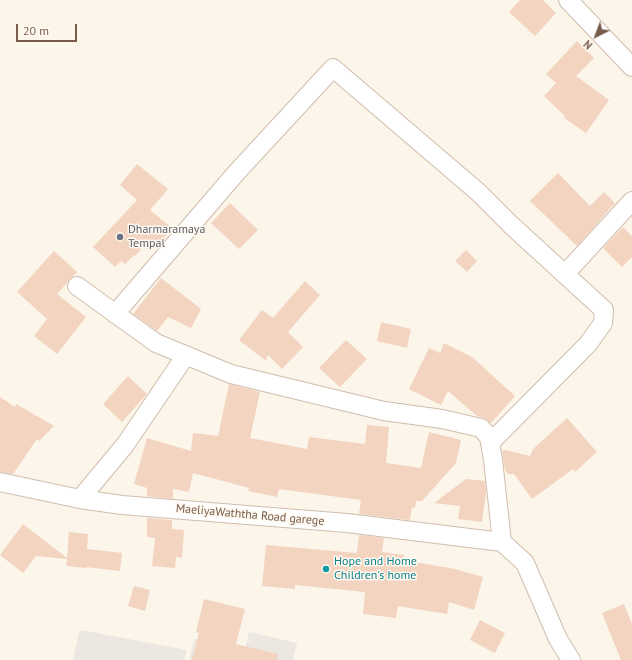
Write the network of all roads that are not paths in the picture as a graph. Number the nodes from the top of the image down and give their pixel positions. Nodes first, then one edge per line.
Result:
1 (568, 0) edge
2 (632, 67) edge
3 (632, 201) edge
4 (565, 274) junction
5 (77, 286) dead end
6 (115, 314) junction
7 (186, 355) junction
8 (490, 443) junction
9 (0, 482) edge
10 (80, 498) junction
11 (502, 542) junction
12 (571, 660) edge

1 - 2 street
3 - 4 street
4 - 6 street
4 - 8 street
5 - 6 street
6 - 7 street
7 - 8 street
7 - 10 street
8 - 11 street
9 - 10 street, MaeliyaWaththa Road garege
10 - 11 street, MaeliyaWaththa Road garege
11 - 12 street

